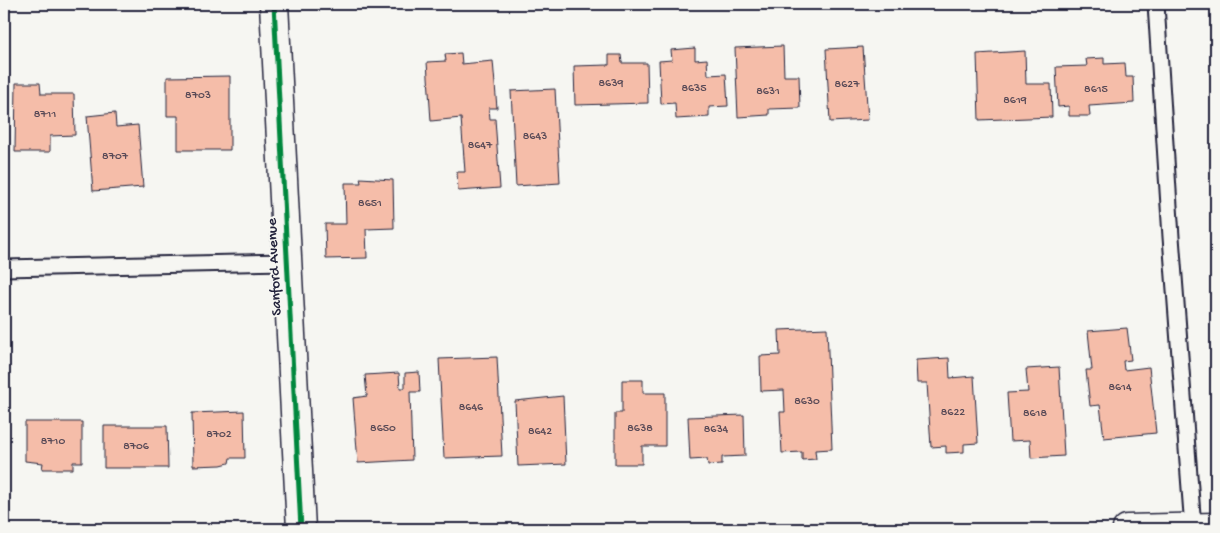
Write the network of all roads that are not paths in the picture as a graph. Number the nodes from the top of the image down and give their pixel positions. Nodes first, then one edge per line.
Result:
1 (274, 4) edge
2 (1156, 4) edge
3 (287, 262) junction
4 (4, 268) edge
5 (1205, 527) edge
6 (301, 529) edge
7 (1127, 529) edge

1 - 3 street, Sanford Avenue
2 - 5 lane
3 - 4 lane
3 - 6 street, Sanford Avenue
5 - 7 street

